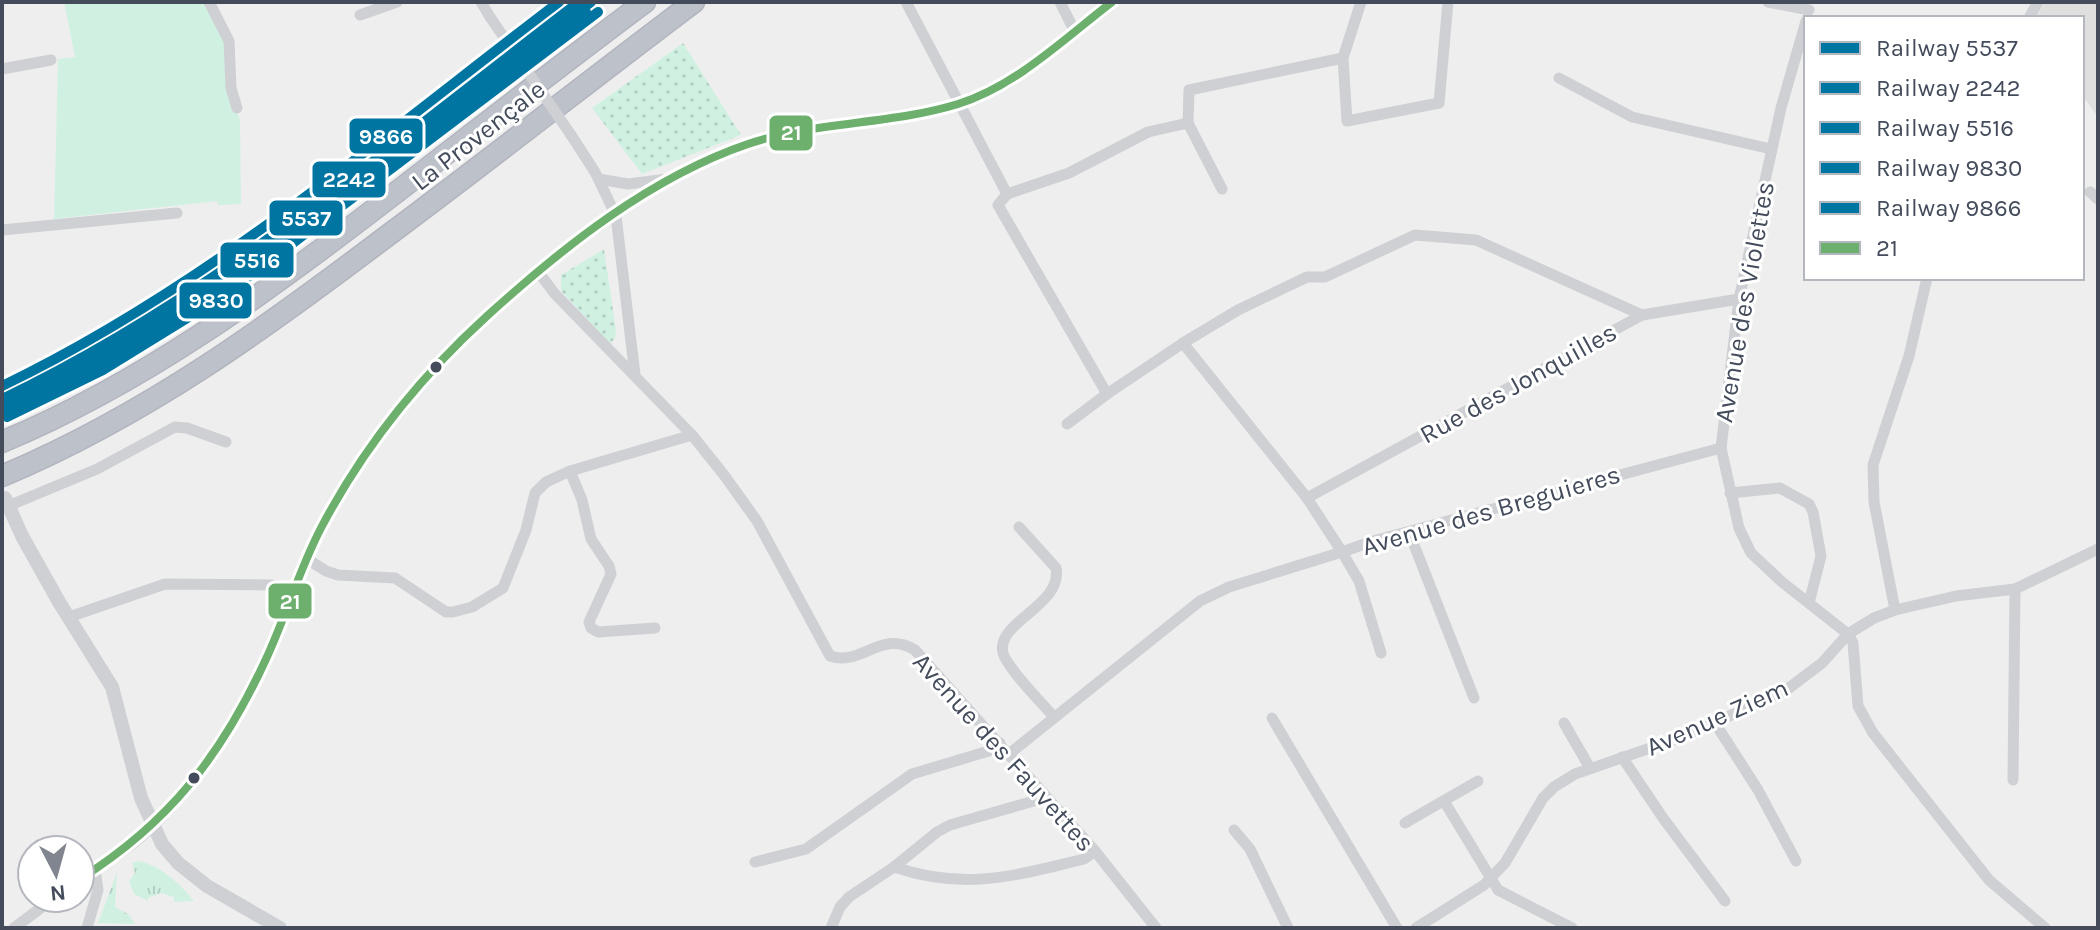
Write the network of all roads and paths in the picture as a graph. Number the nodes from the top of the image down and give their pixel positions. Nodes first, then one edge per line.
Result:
1 (209, 2) edge
2 (397, 2) edge
3 (481, 2) edge
4 (645, 2) edge
5 (694, 2) edge
6 (906, 2) edge
7 (1060, 2) edge
8 (1112, 2) edge
9 (1361, 2) edge
10 (1448, 2) edge
11 (1768, 2) edge
12 (1808, 13) edge
13 (360, 15) dead end
14 (1804, 28) edge
15 (1074, 30) junction
16 (1343, 58) junction
17 (51, 60) dead end
18 (2, 69) edge
19 (1559, 78) dead end
20 (960, 104) junction
21 (237, 108) dead end
22 (1188, 123) junction
23 (1771, 149) junction
24 (599, 179) junction
25 (673, 179) junction
26 (1222, 189) dead end
27 (1007, 194) junction
28 (177, 213) dead end
29 (616, 216) junction
30 (2, 230) edge
31 (539, 273) junction
32 (1927, 280) edge
33 (1739, 299) junction
34 (1642, 315) junction
35 (1183, 343) junction
36 (635, 376) junction
37 (1107, 394) junction
38 (1067, 424) dead end
39 (692, 435) junction
40 (2, 442) edge
41 (226, 442) dead end
42 (1721, 448) junction
43 (570, 471) junction
44 (2, 476) edge
45 (1730, 493) junction
46 (1307, 498) junction
47 (6, 502) joint
48 (1019, 527) dead end
49 (1409, 532) junction
50 (2098, 549) edge
51 (1342, 552) junction
52 (307, 559) junction
53 (2015, 589) junction
54 (292, 591) junction
55 (1809, 603) junction
56 (1895, 610) junction
57 (69, 617) junction
58 (655, 628) dead end
59 (1848, 634) junction
60 (1381, 653) dead end
61 (1474, 698) dead end
62 (1053, 716) junction
63 (1272, 718) dead end
64 (1564, 723) dead end
65 (1715, 723) junction
66 (1000, 743) junction
67 (1009, 754) junction
68 (1622, 757) junction
69 (1590, 768) junction
70 (2013, 780) dead end
71 (1478, 781) dead end
72 (1044, 794) junction
73 (1444, 801) junction
74 (1405, 823) dead end
75 (151, 826) junction
76 (1234, 830) dead end
77 (1095, 851) junction
78 (1796, 861) dead end
79 (755, 862) dead end
80 (894, 867) junction
81 (96, 868) edge
82 (96, 876) edge
83 (1490, 879) junction
84 (96, 897) edge
85 (1725, 901) dead end
86 (33, 914) edge
87 (14, 928) edge
88 (280, 928) edge
89 (831, 928) edge
90 (1156, 928) edge
91 (1288, 928) edge
92 (1397, 928) edge
93 (1416, 928) edge
94 (1572, 928) edge
95 (2045, 928) edge

1 - 21 street
2 - 13 street
3 - 24 street, bridge
4 - 40 highway, La Provençale
5 - 44 highway, La Provençale
6 - 20 street
7 - 15 street
8 - 15 street
9 - 16 street
10 - 16 street
11 - 12 street
14 - 23 street, Avenue des Violettes
15 - 20 street
16 - 22 street
17 - 18 street
19 - 23 street
20 - 25 street
20 - 27 street
22 - 26 street
22 - 27 street
23 - 33 street, Avenue des Violettes
24 - 25 street
24 - 29 street
25 - 29 street
27 - 37 street
28 - 30 street
29 - 31 street
29 - 36 street
31 - 36 street, Avenue des Fauvettes
31 - 52 street
32 - 56 street
33 - 34 street, Rue des Jonquilles
33 - 42 street, Avenue des Violettes
34 - 35 street
34 - 46 street, Rue des Jonquilles
35 - 37 street
35 - 46 street, Avenue des Breguieres
36 - 39 street, Avenue des Fauvettes
37 - 38 street
39 - 43 street
39 - 66 street, Avenue des Fauvettes
41 - 47 street
42 - 45 street, Avenue des Violettes
42 - 49 street, Avenue des Breguieres
43 - 52 street
43 - 58 street
45 - 55 street, Avenue des Violettes
45 - 55 street
46 - 51 street, Avenue des Breguieres
47 - 57 street
48 - 62 street
49 - 51 street, Avenue des Breguieres
49 - 61 street
50 - 53 street, Avenue Ziem
51 - 60 street
51 - 62 street
52 - 54 street
53 - 56 street, Avenue Ziem
53 - 70 street
54 - 57 street
54 - 75 street
55 - 59 street, Avenue des Violettes
56 - 59 street, Avenue Ziem
57 - 75 street
59 - 65 street, Avenue Ziem
59 - 95 street
62 - 67 street
63 - 92 street
64 - 69 street
65 - 68 street, Avenue Ziem
65 - 78 street
66 - 67 street, Avenue des Fauvettes
66 - 79 street
67 - 72 street, Avenue des Fauvettes
68 - 69 street, Avenue Ziem
68 - 85 street
69 - 83 street, Avenue Ziem
71 - 73 street
72 - 77 street, Avenue des Fauvettes
72 - 80 street
73 - 74 street
73 - 83 street
75 - 81 street
75 - 88 street
76 - 91 street
77 - 80 street
77 - 90 street, Avenue des Fauvettes
80 - 89 street
82 - 84 street
83 - 93 street, Avenue Ziem
83 - 94 street
86 - 87 street

